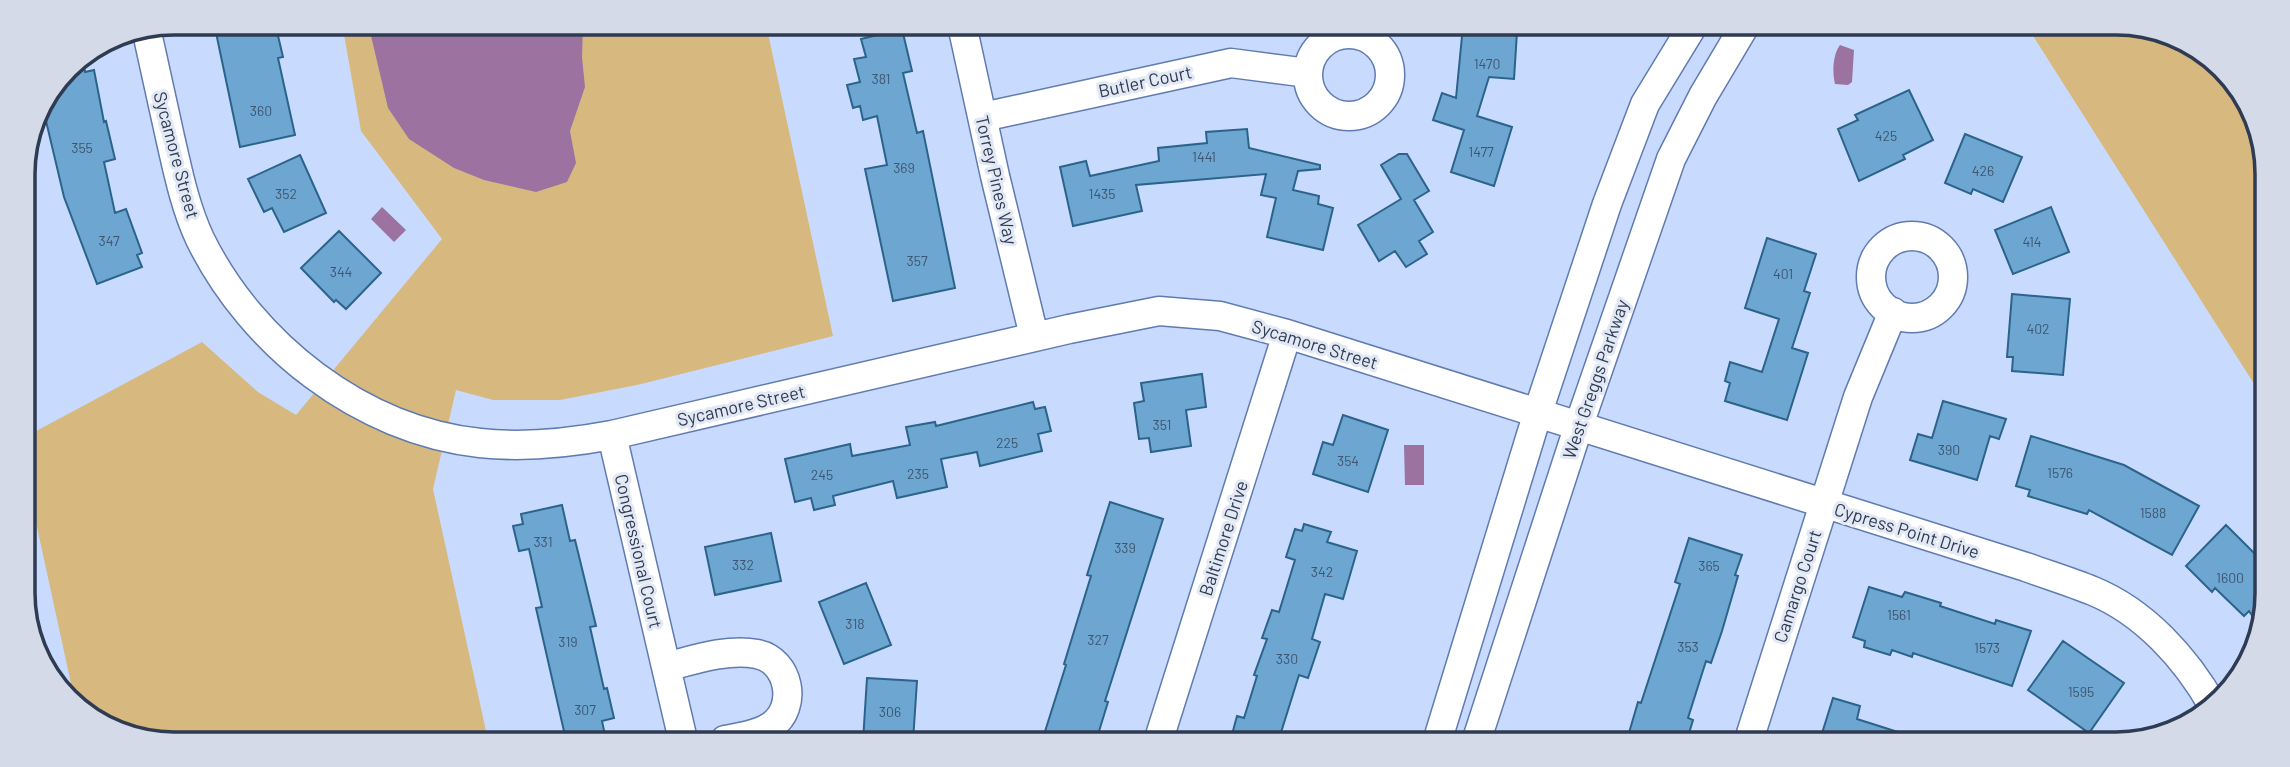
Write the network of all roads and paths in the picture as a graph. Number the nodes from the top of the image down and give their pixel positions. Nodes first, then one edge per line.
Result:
1 (964, 35) edge
2 (1687, 35) edge
3 (1739, 35) edge
4 (148, 38) edge
5 (1308, 73) dead end
6 (983, 117) junction
7 (1893, 312) dead end
8 (1287, 334) junction
9 (1034, 336) junction
10 (1559, 419) junction
11 (612, 435) junction
12 (1824, 504) junction
13 (666, 667) junction
14 (2208, 697) edge
15 (681, 732) edge
16 (758, 732) edge
17 (1161, 732) edge
18 (1441, 732) edge
19 (1479, 732) edge
20 (1751, 732) edge

1 - 6 street, Torrey Pines Way
2 - 10 street, West Greggs Parkway
3 - 10 street, West Greggs Parkway
4 - 11 street, Sycamore Street
5 - 6 street, Butler Court
6 - 9 street, Torrey Pines Way
7 - 12 street, Camargo Court
8 - 9 street, Sycamore Street
8 - 10 street, Sycamore Street
8 - 17 street, Baltimore Drive
9 - 11 street, Sycamore Street
10 - 12 street, Cypress Point Drive
10 - 18 street, West Greggs Parkway
10 - 19 street, West Greggs Parkway
11 - 13 street, Congressional Court
12 - 14 street, Cypress Point Drive
12 - 20 street, Camargo Court
13 - 15 street, Congressional Court
13 - 16 street

